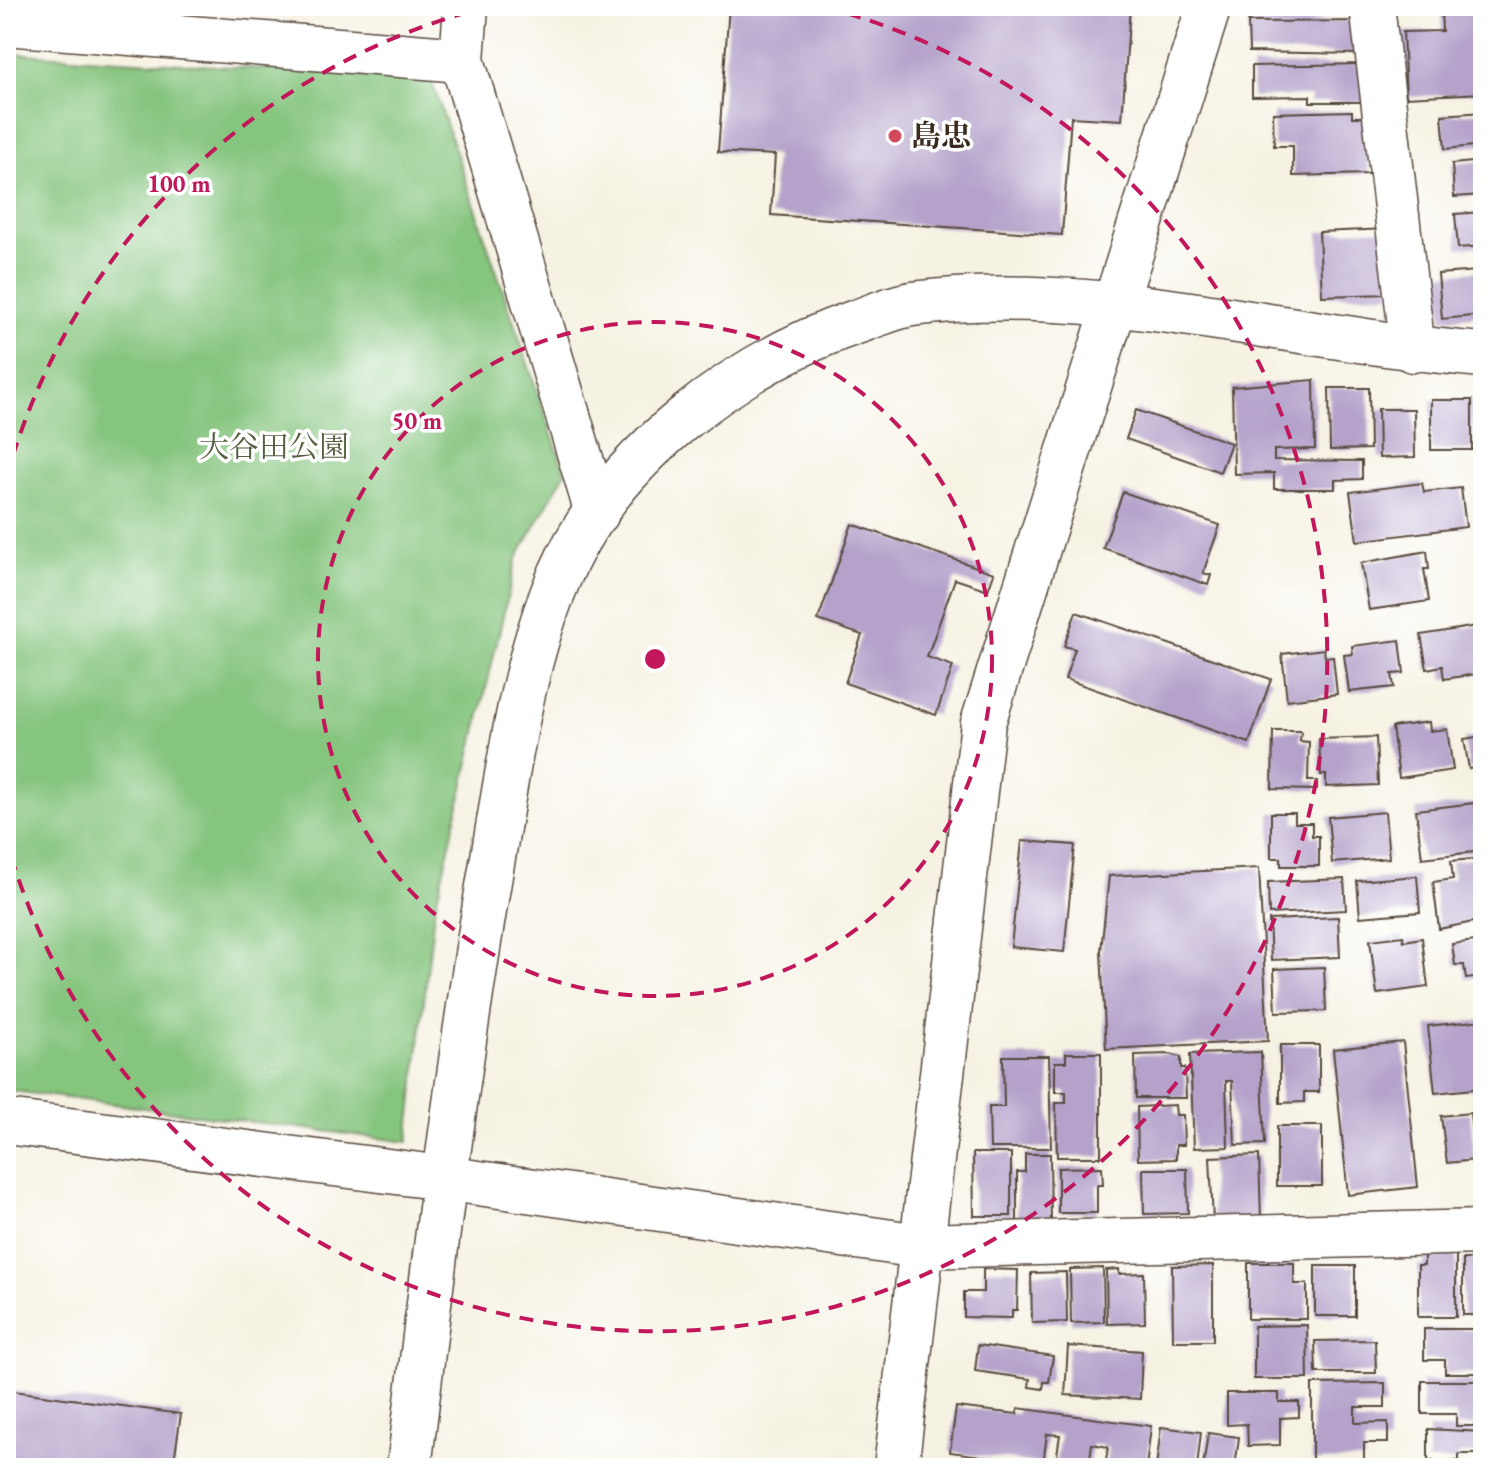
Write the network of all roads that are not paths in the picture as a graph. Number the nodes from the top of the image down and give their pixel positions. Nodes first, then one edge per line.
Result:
1 (466, 6) edge
2 (1209, 6) edge
3 (1372, 6) edge
4 (25, 18) edge
5 (462, 60) junction
6 (1112, 306) junction
7 (1413, 350) junction
8 (1483, 355) edge
9 (597, 513) junction
10 (6, 1122) edge
11 (443, 1178) junction
12 (1483, 1232) edge
13 (920, 1246) junction
14 (409, 1468) edge
15 (896, 1468) edge

1 - 5 street
2 - 6 street
3 - 7 street
4 - 5 street
5 - 9 street
6 - 7 street
6 - 9 street
6 - 13 street
7 - 8 street
9 - 11 street
10 - 11 street
11 - 13 street
11 - 14 street
12 - 13 street
13 - 15 street

